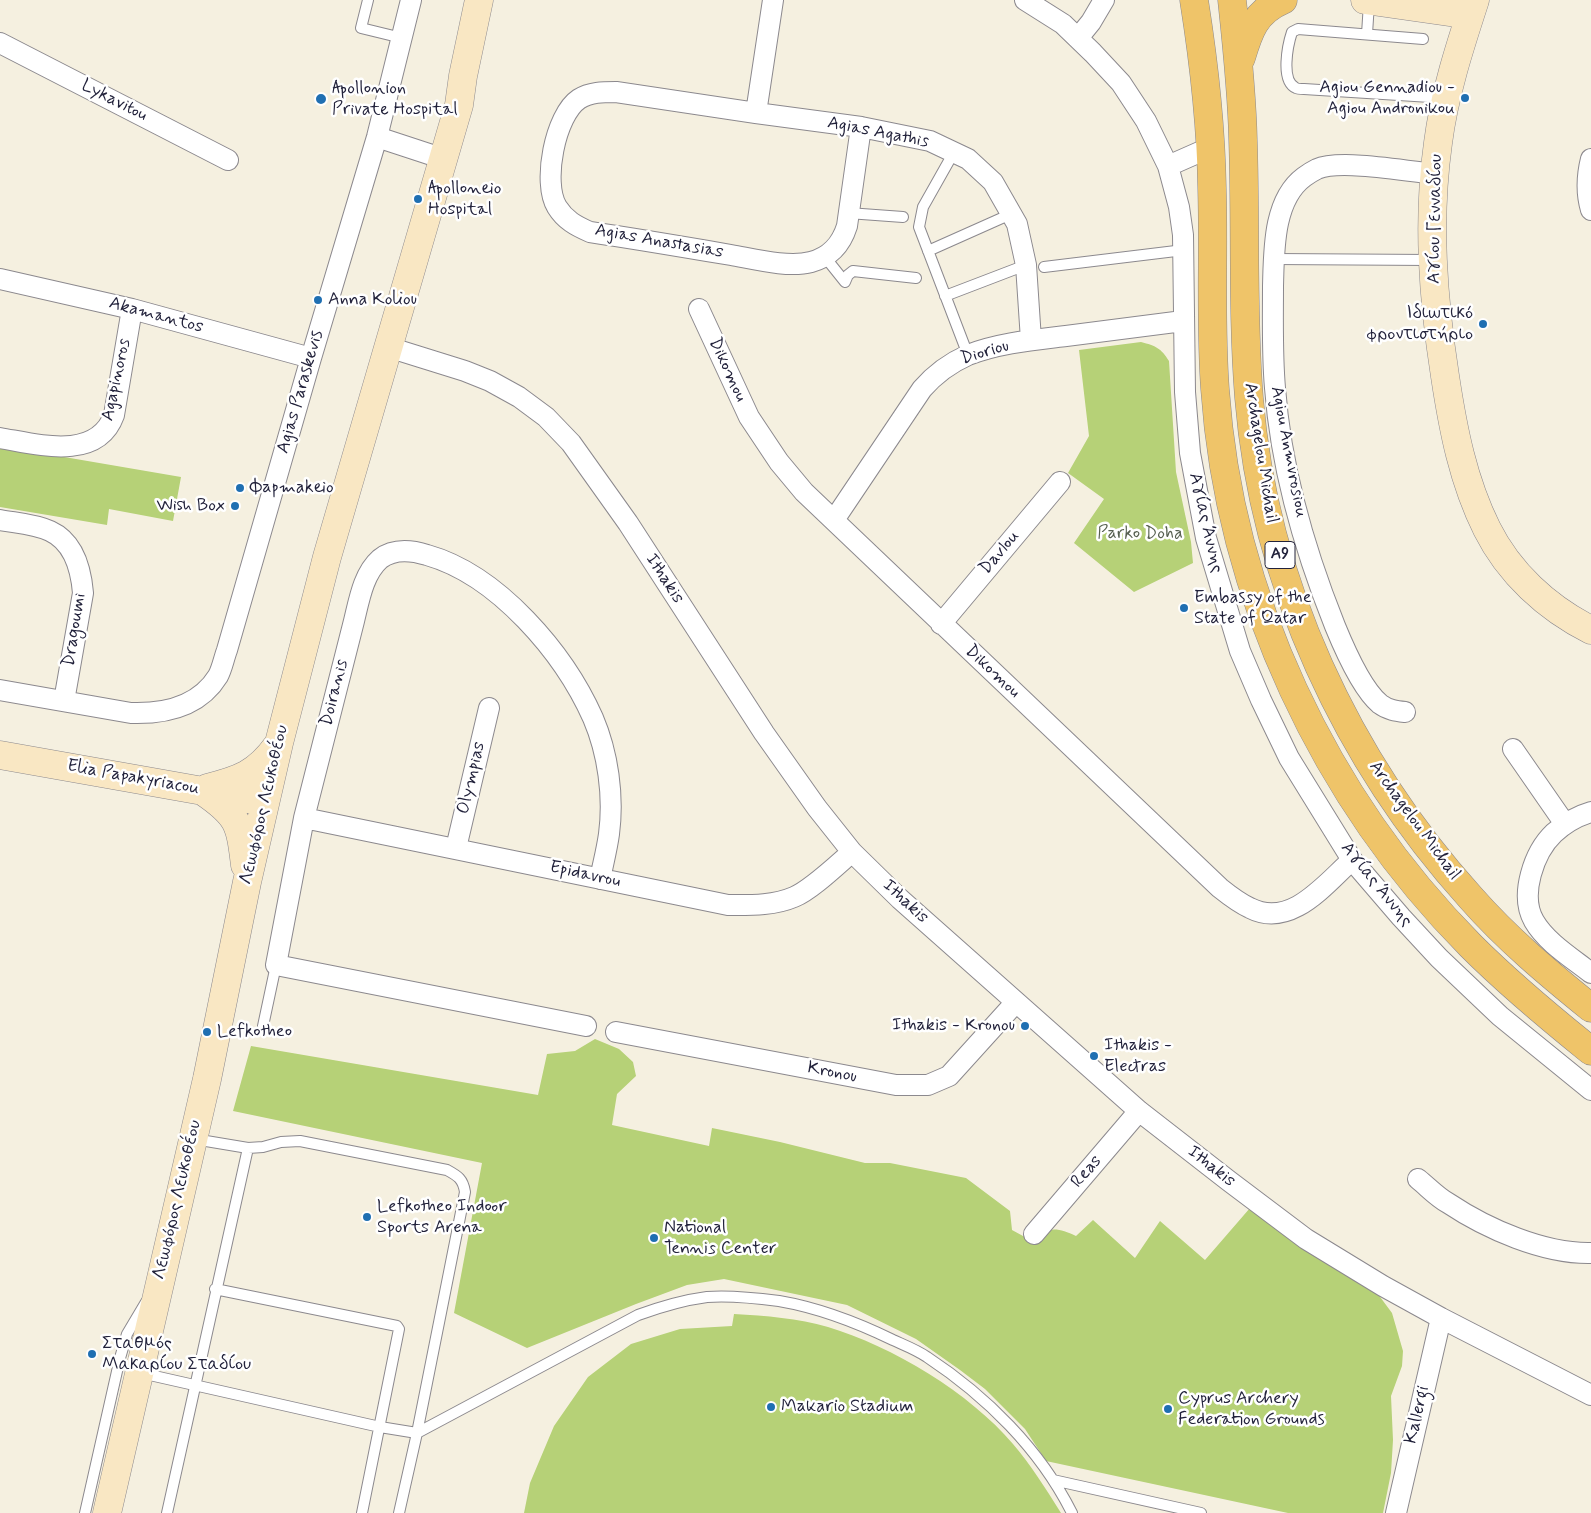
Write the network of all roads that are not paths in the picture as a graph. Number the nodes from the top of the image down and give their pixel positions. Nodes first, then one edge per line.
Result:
1 (368, 0) edge
2 (411, 0) edge
3 (479, 0) edge
4 (493, 0) edge
5 (773, 0) edge
6 (1025, 0) edge
7 (1104, 0) edge
8 (1194, 0) edge
9 (1232, 0) edge
10 (1283, 0) edge
11 (1365, 0) edge
12 (1369, 1) edge
13 (1472, 7) edge
14 (1367, 34) junction
15 (402, 38) junction
16 (1078, 38) junction
17 (1423, 39) dead end
18 (0, 43) edge
19 (1239, 64) junction
20 (616, 92) joint
21 (1447, 98) junction
22 (459, 105) junction
23 (756, 113) junction
24 (861, 127) junction
25 (378, 137) junction
26 (1211, 148) junction
27 (954, 152) junction
28 (444, 159) junction
29 (1591, 159) edge
30 (228, 160) dead end
31 (1168, 166) junction
32 (1434, 174) junction
33 (1591, 210) edge
34 (848, 212) junction
35 (1011, 214) junction
36 (904, 217) dead end
37 (1184, 250) junction
38 (928, 251) junction
39 (826, 257) junction
40 (1274, 259) junction
41 (1432, 260) junction
42 (1035, 266) junction
43 (916, 278) dead end
44 (0, 279) edge
45 (946, 296) junction
46 (132, 309) junction
47 (699, 310) dead end
48 (1183, 321) junction
49 (1031, 340) junction
50 (388, 347) junction
51 (968, 355) junction
52 (311, 358) junction
53 (0, 438) edge
54 (1060, 482) dead end
55 (0, 520) edge
56 (834, 520) junction
57 (941, 624) junction
58 (1591, 630) edge
59 (0, 690) edge
60 (64, 701) junction
61 (489, 708) dead end
62 (1405, 712) dead end
63 (279, 743) junction
64 (1513, 749) dead end
65 (0, 755) edge
66 (201, 790) junction
67 (265, 802) junction
68 (1591, 812) edge
69 (304, 818) junction
70 (1565, 824) junction
71 (456, 848) junction
72 (852, 852) junction
73 (1352, 860) junction
74 (600, 879) junction
75 (247, 882) junction
76 (276, 965) junction
77 (1591, 973) edge
78 (1016, 1002) junction
79 (1591, 1008) edge
80 (262, 1026) dead end
81 (586, 1026) dead end
82 (616, 1032) dead end
83 (1591, 1051) edge
84 (1591, 1090) edge
85 (1140, 1111) junction
86 (192, 1138) junction
87 (248, 1148) junction
88 (1418, 1179) dead end
89 (1034, 1234) dead end
90 (1591, 1253) edge
91 (160, 1280) junction
92 (215, 1289) junction
93 (1441, 1318) junction
94 (139, 1372) junction
95 (195, 1384) junction
96 (1591, 1395) edge
97 (380, 1426) junction
98 (417, 1434) junction
99 (1053, 1480) junction
100 (85, 1513) edge
101 (107, 1513) edge
102 (167, 1513) edge
103 (362, 1513) edge
104 (399, 1513) edge
105 (1072, 1513) edge
106 (1202, 1513) edge
107 (1396, 1513) edge

1 - 15 lane
2 - 15 street, Agias Paraskevis
3 - 22 main road, Λεωφόρος Λευκοθέου
4 - 22 main road, Λεωφόρος Λευκοθέου
5 - 23 street
6 - 16 street, Αγίας Άννης
7 - 16 street
8 - 26 highway, Archagelou Michail / A9
9 - 19 highway, Archagelou Michail / A9
10 - 19 highway
11 - 12 main road
12 - 13 main road
12 - 14 lane
13 - 21 main road, Αγίου Γενναδίου
14 - 17 lane
14 - 21 lane
15 - 25 street, Agias Paraskevis
16 - 31 street, Αγίας Άννης
18 - 30 street, Lykavitou
19 - 79 highway, Archagelou Michail / A9
20 - 23 street, Agias Agathis
20 - 39 street, Agias Anastasias
21 - 32 main road, Αγίου Γενναδίου
22 - 28 main road, Λεωφόρος Λευκοθέου
23 - 24 street, Agias Agathis
24 - 27 street, Agias Agathis
24 - 34 street
25 - 28 street
25 - 52 street, Agias Paraskevis
26 - 31 street
26 - 83 highway, Archagelou Michail / A9
27 - 35 street, Agias Agathis
27 - 38 lane
28 - 50 main road, Λεωφόρος Λευκοθέου
29 - 33 street
31 - 37 street, Αγίας Άννης
32 - 40 street, Agiou Anmvrosiou
32 - 41 main road, Αγίου Γενναδίου
34 - 36 lane
34 - 39 street
35 - 38 lane
35 - 42 street, Agias Agathis
37 - 42 lane
37 - 48 street, Αγίας Άννης
38 - 45 lane
39 - 43 lane
40 - 41 lane
40 - 62 street, Agiou Anmvrosiou
41 - 58 main road, Αγίου Γενναδίου
42 - 45 lane
42 - 49 street, Agias Agathis
44 - 46 street, Akamantos
45 - 51 lane
46 - 52 street, Akamantos
46 - 53 street, Agapinoros
47 - 56 street, Dikomou
48 - 49 street, Dioriou
48 - 73 street, Αγίας Άννης
49 - 51 street, Dioriou
50 - 63 main road, Λεωφόρος Λευκοθέου
50 - 72 street, Ithakis
51 - 56 street, Dioriou
52 - 60 street, Agias Paraskevis
54 - 57 street, Davlou
55 - 60 street, Dragoumi
56 - 57 street, Dikomou
57 - 73 street, Dikomou
59 - 60 street, Agias Paraskevis
61 - 71 street, Olympias
63 - 66 main road
63 - 67 main road, Λεωφόρος Λευκοθέου
64 - 70 street
65 - 66 main road, Elia Papakyriacou
66 - 67 main road, Elia Papakyriacou
66 - 75 main road
67 - 75 main road, Λεωφόρος Λευκοθέου
68 - 70 street
69 - 71 street, Epidavrou
69 - 74 street, Doiranis
69 - 76 street, Doiranis
70 - 77 street
71 - 74 street, Epidavrou
72 - 74 street, Epidavrou
72 - 78 street, Ithakis
73 - 84 street, Αγίας Άννης
75 - 86 main road, Λεωφόρος Λευκοθέου
76 - 80 lane
76 - 81 street
78 - 82 street, Kronou
78 - 85 street, Ithakis
85 - 89 street, Reas
85 - 93 street, Ithakis
86 - 87 lane
86 - 91 main road, Λεωφόρος Λευκοθέου
87 - 92 lane
87 - 98 lane
88 - 90 street
91 - 94 main road, Λεωφόρος Λευκοθέου
91 - 100 lane
92 - 95 lane
92 - 97 lane
93 - 96 street, Ithakis
93 - 107 street, Kallergi
94 - 95 lane
94 - 101 main road, Λεωφόρος Λευκοθέου
95 - 97 lane
95 - 102 lane
97 - 98 lane
97 - 103 lane
98 - 99 lane
98 - 104 lane
99 - 105 lane
99 - 106 lane

